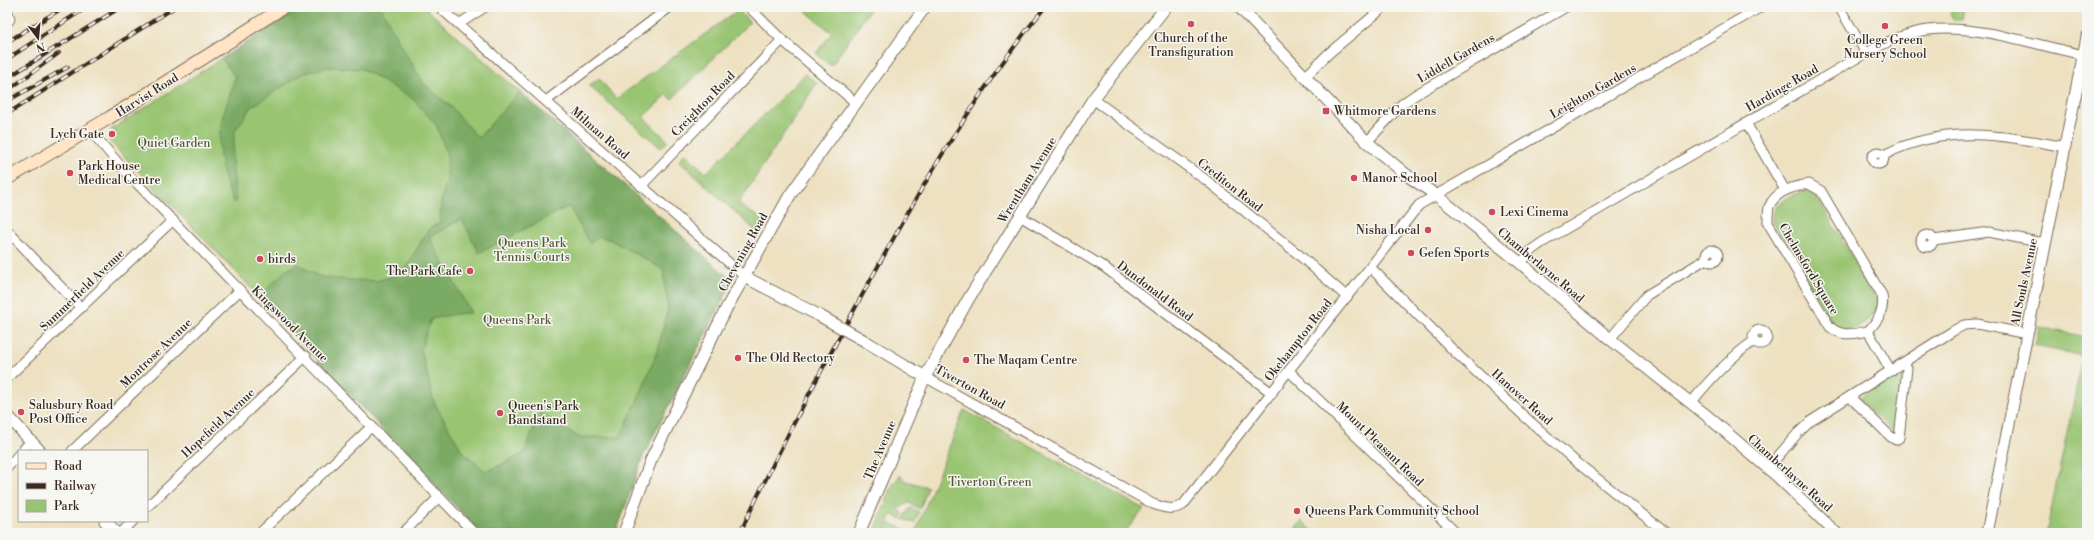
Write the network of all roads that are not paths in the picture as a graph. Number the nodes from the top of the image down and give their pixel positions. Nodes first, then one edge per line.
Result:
1 (284, 7) edge
2 (439, 7) edge
3 (485, 7) edge
4 (670, 7) edge
5 (749, 7) edge
6 (925, 7) edge
7 (1166, 7) edge
8 (1384, 7) edge
9 (1566, 7) edge
10 (1761, 7) edge
11 (1839, 7) edge
12 (7, 9) edge
13 (1246, 9) edge
14 (7, 23) edge
15 (459, 24) junction
16 (2087, 37) edge
17 (782, 40) junction
18 (1866, 54) junction
19 (2084, 55) junction
20 (1305, 77) junction
21 (1093, 99) junction
22 (546, 101) junction
23 (856, 103) junction
24 (1746, 123) junction
25 (90, 130) junction
26 (1367, 142) junction
27 (2065, 147) junction
28 (1884, 155) dead end
29 (7, 179) edge
30 (641, 186) junction
31 (1785, 190) junction
32 (1436, 195) junction
33 (1020, 216) junction
34 (173, 220) junction
35 (7, 230) edge
36 (1934, 240) dead end
37 (2046, 241) junction
38 (1706, 259) dead end
39 (1521, 264) junction
40 (1371, 268) junction
41 (745, 277) junction
42 (240, 290) junction
43 (1347, 297) junction
44 (81, 308) junction
45 (1868, 332) junction
46 (2027, 334) junction
47 (1610, 340) junction
48 (1754, 341) dead end
49 (306, 356) junction
50 (1904, 363) junction
51 (1891, 371) junction
52 (1290, 372) junction
53 (925, 377) junction
54 (7, 378) edge
55 (1272, 393) junction
56 (1850, 397) junction
57 (1691, 403) junction
58 (7, 415) edge
59 (372, 426) junction
60 (31, 441) junction
61 (23, 450) edge
62 (39, 450) edge
63 (73, 450) edge
64 (18, 455) edge
65 (7, 468) edge
66 (1768, 468) junction
67 (439, 497) junction
68 (1183, 505) joint
69 (148, 506) edge
70 (106, 522) edge
71 (132, 522) edge
72 (117, 533) edge
73 (121, 533) edge
74 (260, 533) edge
75 (403, 533) edge
76 (474, 533) edge
77 (624, 533) edge
78 (859, 533) edge
79 (1456, 533) edge
80 (1666, 533) edge
81 (1836, 533) edge
82 (1987, 533) edge

1 - 25 main road, Harvist Road
2 - 15 street, Milman Road
3 - 15 street
4 - 22 street
5 - 17 street
6 - 23 street, Chevening Road
7 - 21 street, Wrentham Avenue
8 - 20 street
9 - 26 street, Liddell Gardens
10 - 32 street, Leighton Gardens
11 - 18 street
12 - 14 street
13 - 20 street, Chamberlayne Road
15 - 22 street, Milman Road
16 - 19 street, All Souls Avenue
17 - 23 street
17 - 30 street, Creighton Road
18 - 19 street, Hardinge Road
18 - 24 street, Hardinge Road
19 - 27 street, All Souls Avenue
20 - 26 street, Chamberlayne Road
21 - 33 street, Wrentham Avenue
21 - 43 street, Crediton Road
22 - 30 street, Milman Road
23 - 41 street, Chevening Road
24 - 31 street
24 - 39 street, Hardinge Road
25 - 29 main road, Harvist Road
25 - 34 street, Kingswood Avenue
26 - 32 street, Chamberlayne Road
27 - 28 street
27 - 37 street, All Souls Avenue
30 - 41 street, Milman Road
31 - 45 street, Chelmsford Square
31 - 45 street, Chelmsford Square
32 - 39 street, Chamberlayne Road
32 - 40 street, Okehampton Road
33 - 53 street, Wrentham Avenue
33 - 55 street, Dundonald Road
34 - 42 street, Kingswood Avenue
34 - 44 street, Summerfield Avenue
35 - 44 street
36 - 37 street
37 - 46 street, All Souls Avenue
38 - 47 street
39 - 47 street, Chamberlayne Road
40 - 43 street, Okehampton Road
40 - 80 street, Hanover Road
41 - 53 street, Tiverton Road, bridge
41 - 77 street, Chevening Road
42 - 49 street, Kingswood Avenue
42 - 63 street, Montrose Avenue
43 - 52 street, Okehampton Road
44 - 54 street, Summerfield Avenue
45 - 51 street
46 - 50 street
46 - 82 street, All Souls Avenue
47 - 57 street, Chamberlayne Road
48 - 57 street
49 - 59 street, Kingswood Avenue
49 - 69 street, Hopefield Avenue
50 - 51 street
50 - 56 street
51 - 56 street
52 - 55 street, Okehampton Road
52 - 79 street, Mount Pleasant Road
53 - 68 street, Tiverton Road
53 - 78 street, The Avenue
55 - 68 street, Okehampton Road
56 - 66 street
57 - 66 street, Chamberlayne Road
58 - 60 street
59 - 67 street, Kingswood Avenue
59 - 74 street
60 - 61 street
60 - 62 street
64 - 65 street
66 - 81 street, Chamberlayne Road
67 - 75 street
67 - 76 street, Kingswood Avenue
70 - 72 street
71 - 73 street

